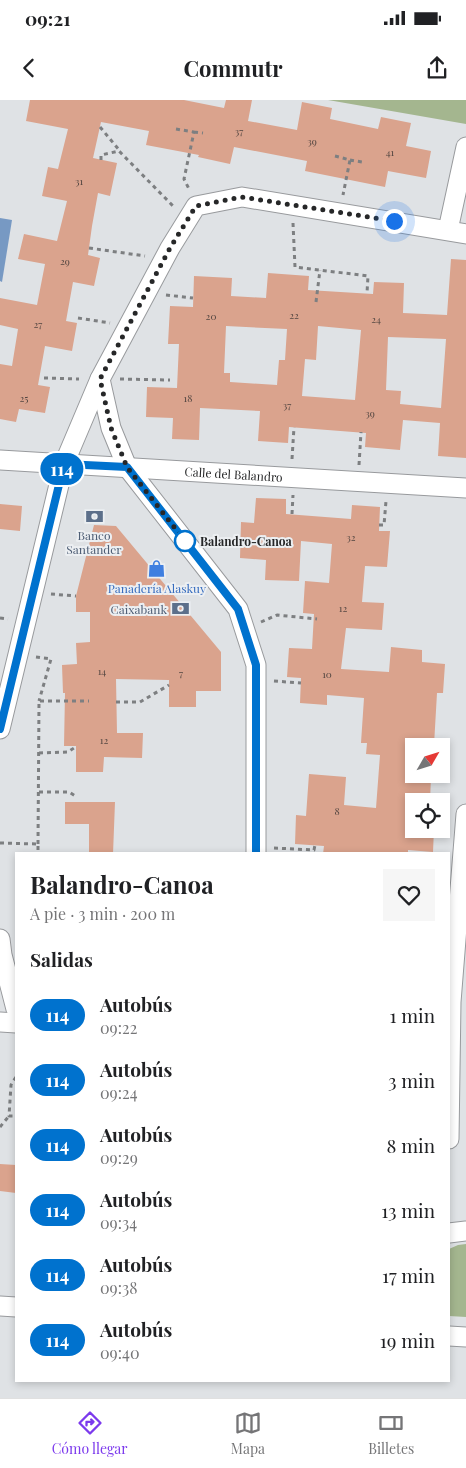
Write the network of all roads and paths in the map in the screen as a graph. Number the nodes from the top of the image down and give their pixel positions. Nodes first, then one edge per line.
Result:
1 (100, 127) dead end
2 (176, 129) dead end
3 (194, 132) junction
4 (203, 133) dead end
5 (466, 147) edge
6 (122, 154) junction
7 (335, 156) dead end
8 (101, 160) dead end
9 (350, 160) junction
10 (362, 162) dead end
11 (184, 179) dead end
12 (292, 205) junction
13 (340, 212) junction
14 (187, 220) junction
15 (457, 232) edge
16 (88, 248) dead end
17 (164, 259) junction
18 (320, 270) junction
19 (146, 293) junction
20 (367, 293) dead end
21 (193, 298) dead end
22 (316, 302) dead end
23 (78, 318) dead end
24 (128, 326) junction
25 (44, 378) dead end
26 (100, 379) junction
27 (170, 380) dead end
28 (294, 427) dead end
29 (361, 432) dead end
30 (0, 460) edge
31 (64, 464) junction
32 (127, 467) junction
33 (290, 477) junction
34 (358, 480) junction
35 (387, 482) junction
36 (466, 488) edge
37 (379, 525) dead end
38 (317, 619) dead end
39 (244, 628) junction
40 (18, 656) junction
41 (256, 679) junction
42 (301, 683) dead end
43 (169, 685) dead end
44 (39, 702) junction
45 (89, 702) dead end
46 (116, 702) dead end
47 (0, 729) edge
48 (77, 746) dead end
49 (39, 754) junction
50 (38, 792) junction
51 (77, 797) dead end
52 (466, 814) edge
53 (0, 843) edge
54 (38, 844) junction
55 (315, 846) dead end
56 (256, 850) edge
57 (38, 852) edge
58 (0, 939) edge
59 (15, 1005) edge
60 (0, 1022) edge
61 (15, 1023) edge
62 (450, 1070) edge
63 (15, 1079) edge
64 (9, 1116) junction
65 (15, 1116) edge
66 (0, 1127) edge
67 (466, 1231) edge
68 (450, 1233) edge
69 (0, 1306) edge
70 (15, 1307) edge
71 (450, 1336) edge
72 (466, 1338) edge

1 - 6 path
2 - 3 path
3 - 4 path
3 - 11 path
5 - 15 street
6 - 8 path
6 - 14 path
7 - 9 path
9 - 10 path
9 - 13 path
12 - 13 street
12 - 14 street
12 - 18 path
13 - 15 street
14 - 17 street
16 - 17 path
17 - 19 street
18 - 20 path
18 - 22 path
19 - 21 path
19 - 24 street
23 - 24 path
24 - 26 street
25 - 26 path
26 - 27 path
26 - 31 street
26 - 32 street
28 - 33 path
29 - 34 path
30 - 31 street, Calle del Balandro
31 - 32 street, Calle del Balandro
31 - 40 street
32 - 33 street, Calle del Balandro
32 - 39 street
33 - 34 street, Calle del Balandro
34 - 35 street, Calle del Balandro
35 - 36 street, Calle del Balandro
35 - 37 path
38 - 39 path
39 - 41 street
40 - 44 path
40 - 47 street
41 - 42 path
41 - 56 street
43 - 46 path
44 - 45 path
44 - 49 path
48 - 49 path
49 - 50 path
50 - 51 path
50 - 54 path
52 - 62 street
53 - 54 path
54 - 57 path
55 - 56 path
58 - 59 street
60 - 61 street
63 - 64 path
64 - 65 path
64 - 66 path
67 - 68 street
69 - 70 street
71 - 72 street

